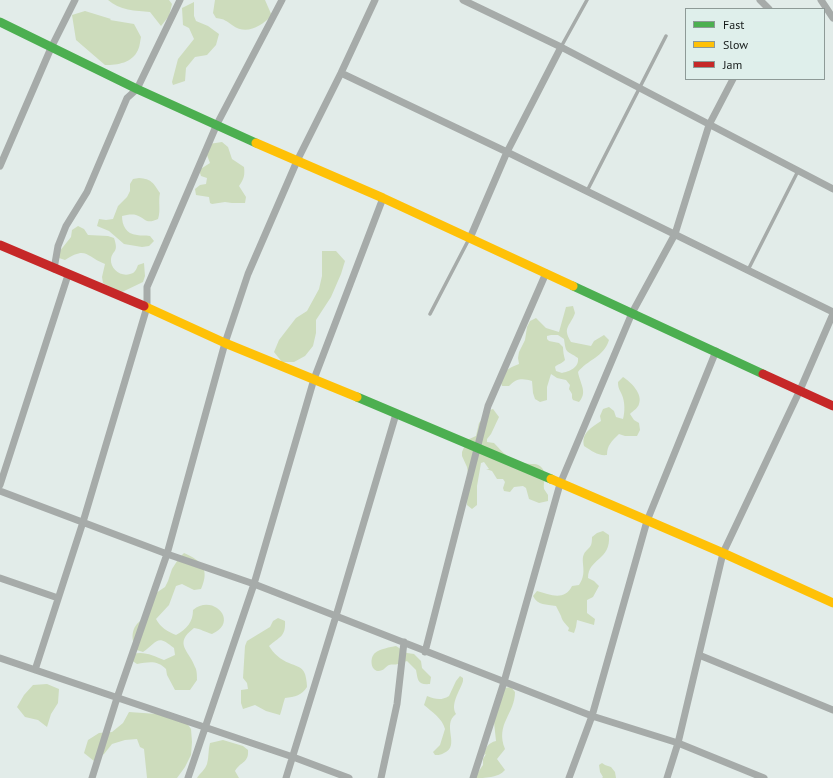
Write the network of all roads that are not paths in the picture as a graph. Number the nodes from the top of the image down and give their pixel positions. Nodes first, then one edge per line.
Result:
1 (75, 0) edge
2 (180, 0) edge
3 (282, 0) edge
4 (375, 0) edge
5 (463, 0) edge
6 (587, 0) edge
7 (760, 0) edge
8 (821, 0) edge
9 (768, 8) edge
10 (833, 18) edge
11 (0, 22) edge
12 (666, 36) dead end
13 (560, 47) junction
14 (51, 48) junction
15 (341, 74) junction
16 (732, 80) edge
17 (639, 88) junction
18 (137, 89) junction
19 (217, 124) junction
20 (709, 125) junction
21 (507, 152) junction
22 (297, 161) junction
23 (0, 166) edge
24 (798, 171) junction
25 (833, 189) edge
26 (587, 191) junction
27 (383, 198) junction
28 (675, 234) junction
29 (470, 238) junction
30 (0, 245) edge
31 (54, 269) junction
32 (748, 270) junction
33 (546, 273) junction
34 (68, 275) junction
35 (147, 307) junction
36 (632, 312) junction
37 (833, 313) edge
38 (430, 314) dead end
39 (225, 343) junction
40 (716, 351) junction
41 (314, 379) junction
42 (800, 390) junction
43 (833, 406) edge
44 (396, 414) junction
45 (476, 447) junction
46 (560, 484) junction
47 (0, 485) edge
48 (0, 491) edge
49 (647, 521) junction
50 (83, 522) junction
51 (167, 554) junction
52 (723, 554) junction
53 (0, 578) edge
54 (254, 584) junction
55 (58, 598) junction
56 (833, 603) edge
57 (336, 616) junction
58 (404, 642) junction
59 (425, 652) junction
60 (699, 655) junction
61 (0, 658) edge
62 (36, 670) junction
63 (504, 682) junction
64 (117, 698) junction
65 (833, 710) edge
66 (592, 716) junction
67 (206, 728) junction
68 (678, 743) junction
69 (293, 757) junction
70 (92, 778) edge
71 (188, 778) edge
72 (286, 778) edge
73 (349, 778) edge
74 (381, 778) edge
75 (472, 778) edge
76 (569, 778) edge
77 (667, 778) edge
78 (764, 778) edge

1 - 14 street
2 - 18 street
3 - 19 street
4 - 15 street
5 - 13 street
6 - 13 lane
7 - 9 street
8 - 10 street
11 - 14 street
12 - 17 lane
13 - 17 street
13 - 21 street
14 - 18 street
14 - 23 street
15 - 21 street
15 - 22 street
16 - 20 street
17 - 20 street
17 - 26 lane
18 - 19 street
18 - 31 street
19 - 22 street
19 - 35 street
20 - 24 street
20 - 28 street
21 - 26 street
21 - 29 street
22 - 27 street
22 - 39 street
24 - 25 street
24 - 32 lane
26 - 28 street
27 - 29 street
27 - 41 street
28 - 32 street
28 - 36 street
29 - 33 street
29 - 38 lane
30 - 31 street
31 - 34 street
32 - 37 street
33 - 36 street
33 - 45 street
34 - 35 street
34 - 47 street
35 - 39 street
35 - 50 street
36 - 40 street
36 - 46 street
37 - 42 street
39 - 41 street
39 - 51 street
40 - 42 street
40 - 49 street
41 - 44 street
41 - 54 street
42 - 43 street
42 - 52 street
44 - 45 street
44 - 57 street
45 - 46 street
45 - 59 street
46 - 49 street
46 - 63 street
48 - 50 street
49 - 52 street
49 - 66 street
50 - 51 street
50 - 55 street
51 - 54 street
51 - 64 street
52 - 56 street
52 - 60 street
53 - 55 street
54 - 57 street
54 - 67 street
55 - 62 street
57 - 58 street
57 - 69 street
58 - 59 street
58 - 74 street
59 - 63 street
60 - 65 street
60 - 68 street
61 - 62 street
62 - 64 street
63 - 66 street
63 - 75 street
64 - 67 street
64 - 70 street
66 - 68 street
66 - 76 street
67 - 69 street
67 - 71 street
68 - 77 street
68 - 78 street
69 - 72 street
69 - 73 street

